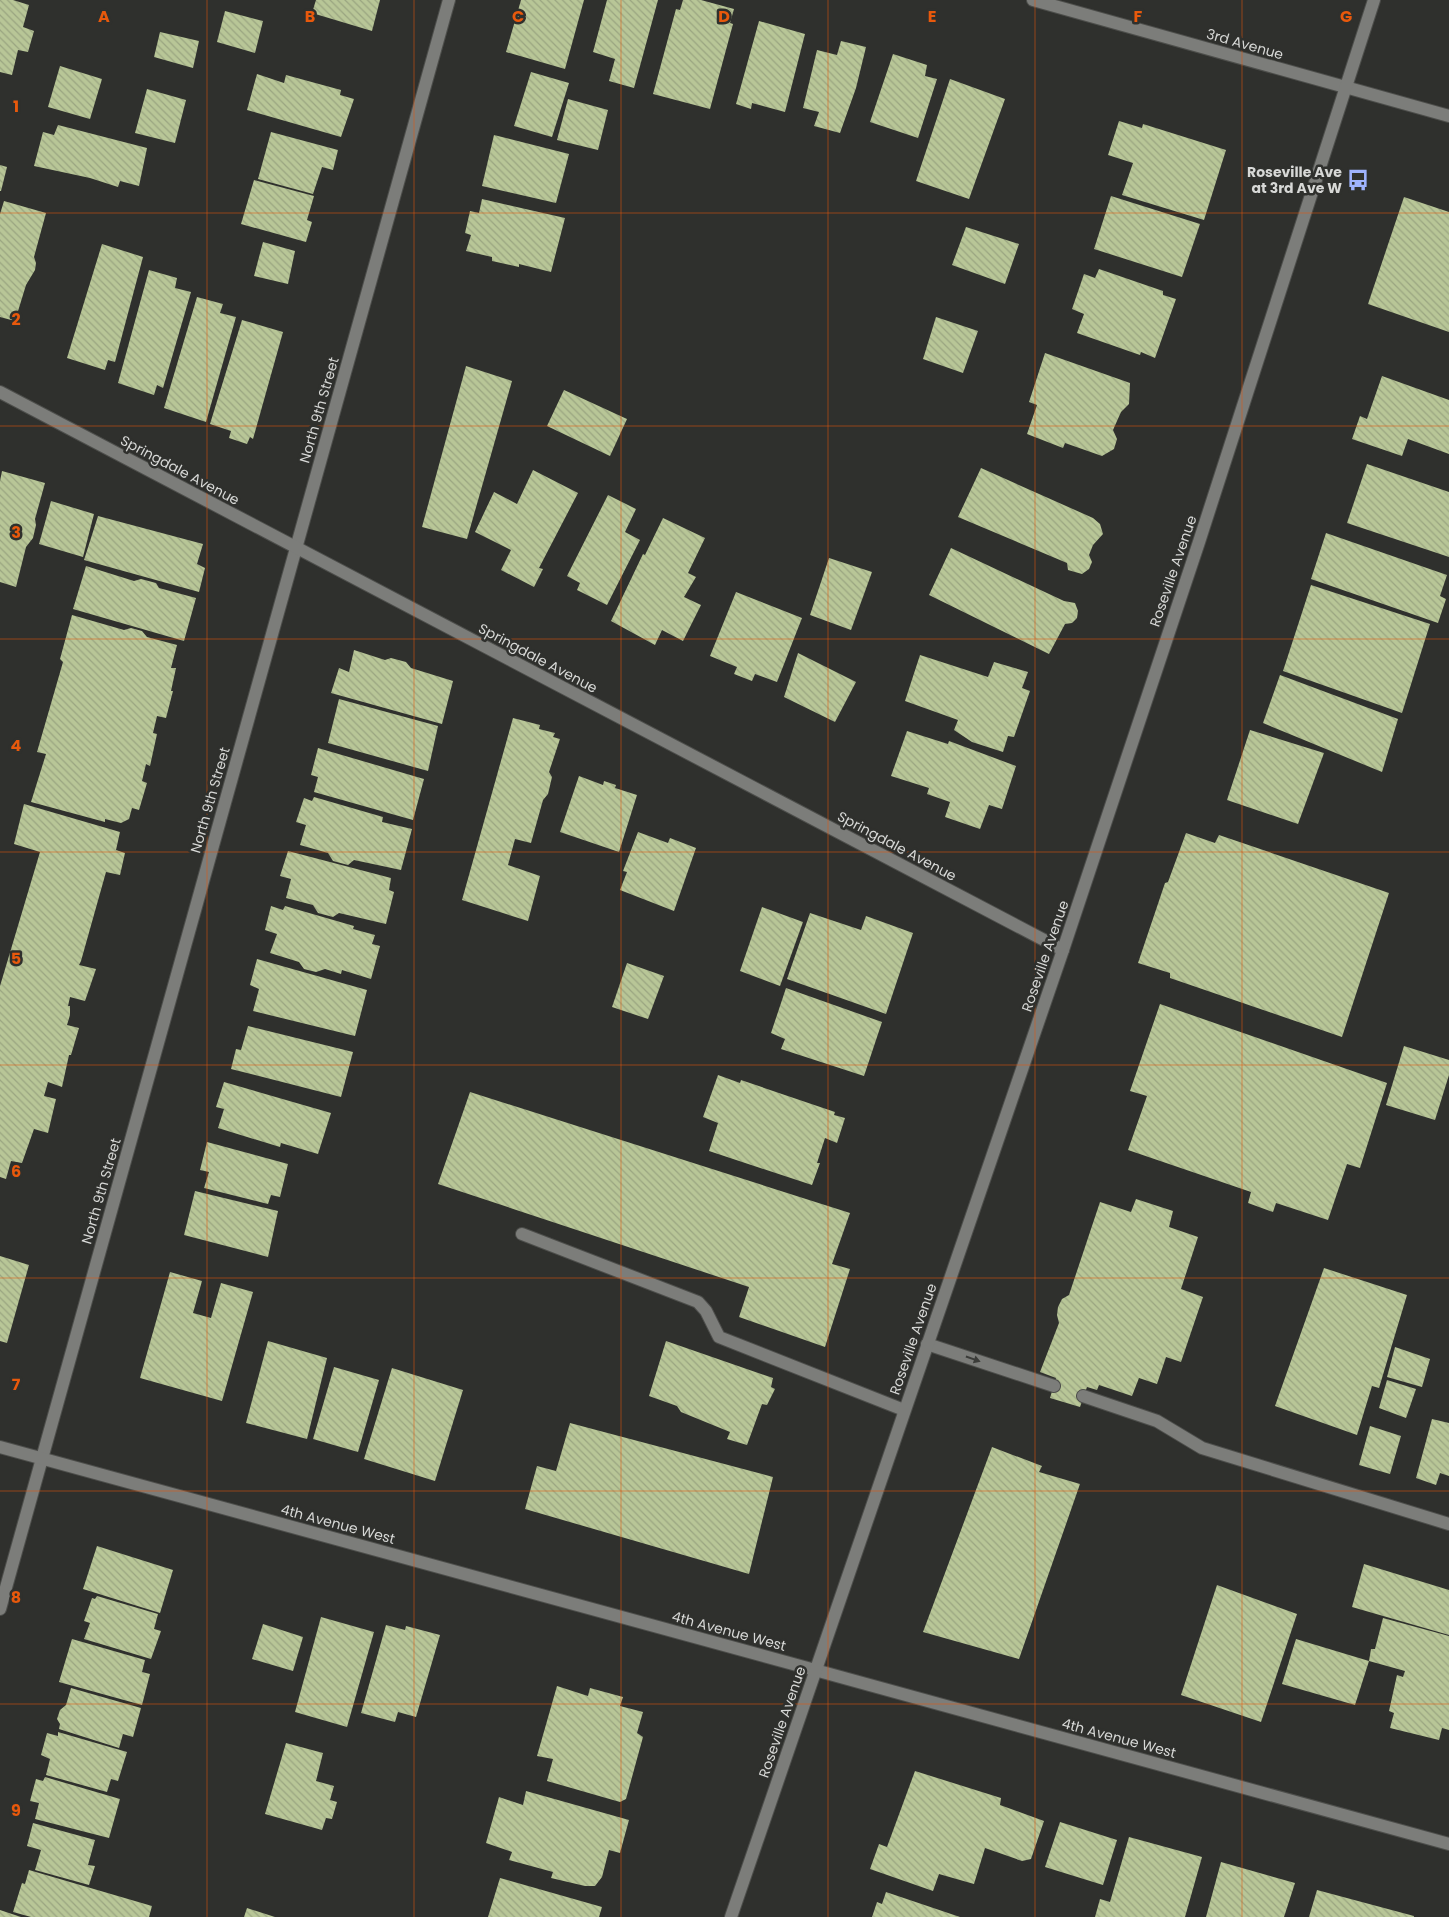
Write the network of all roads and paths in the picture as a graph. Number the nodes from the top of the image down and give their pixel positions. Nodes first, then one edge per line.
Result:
1 (449, 0) edge
2 (1033, 0) edge
3 (1374, 0) edge
4 (1347, 88) junction
5 (1449, 116) edge
6 (0, 392) edge
7 (296, 548) junction
8 (1063, 950) junction
9 (522, 1234) dead end
10 (927, 1344) junction
11 (1054, 1386) dead end
12 (1083, 1396) dead end
13 (904, 1410) junction
14 (0, 1447) edge
15 (42, 1459) junction
16 (1449, 1524) edge
17 (0, 1609) edge
18 (815, 1670) junction
19 (1449, 1844) edge
20 (731, 1917) edge

1 - 7 street, North 9th Street
2 - 4 street, 3rd Avenue
3 - 4 street, Roseville Avenue
4 - 5 street, 3rd Avenue
4 - 8 street, Roseville Avenue
6 - 7 street, Springdale Avenue
7 - 8 street, Springdale Avenue
7 - 15 street, North 9th Street
8 - 10 street, Roseville Avenue
9 - 13 street
10 -> 11 street
10 - 13 street, Roseville Avenue
12 - 16 street
13 - 18 street, Roseville Avenue
14 - 15 street, 4th Avenue West
15 - 17 street, North 9th Street
15 - 18 street, 4th Avenue West
18 - 19 street, 4th Avenue West
18 - 20 street, Roseville Avenue

